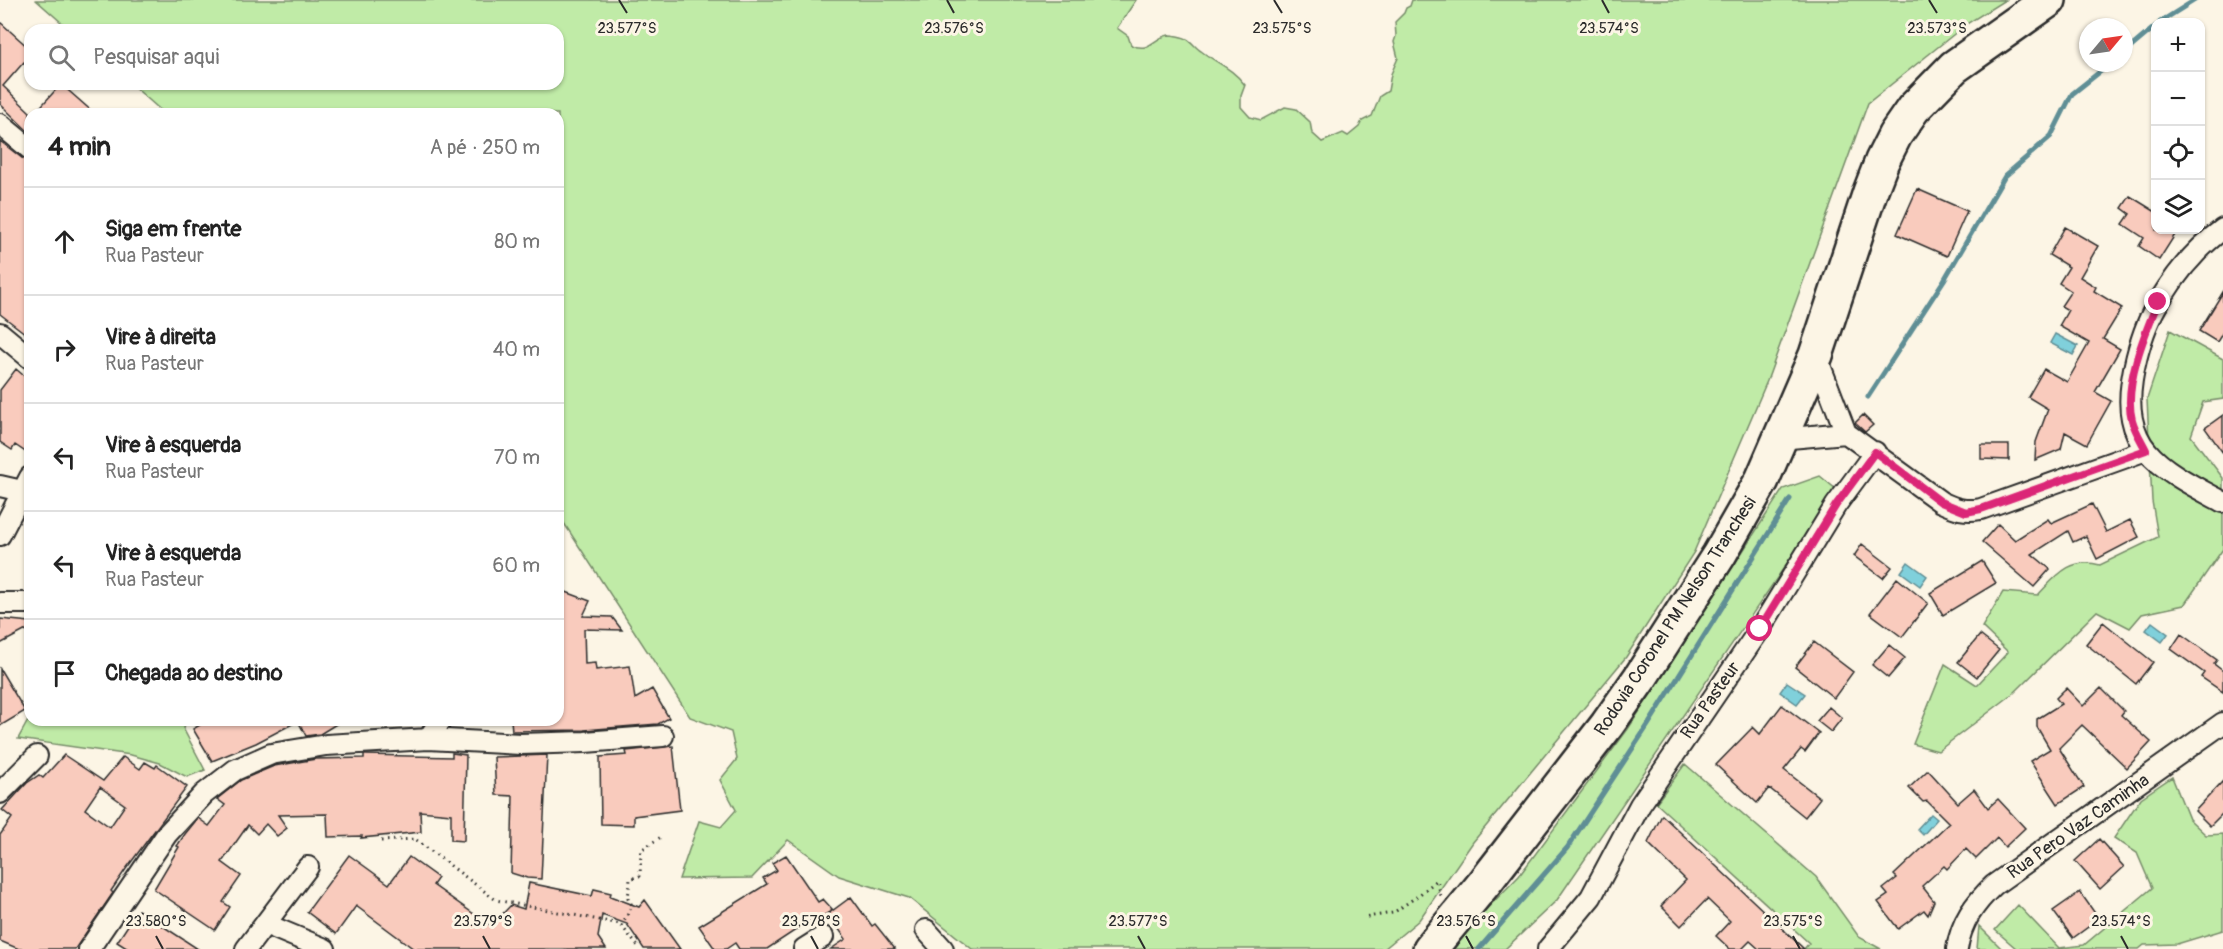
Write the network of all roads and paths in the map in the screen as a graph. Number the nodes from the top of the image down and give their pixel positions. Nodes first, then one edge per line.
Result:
1 (2049, 0) edge
2 (0, 124) edge
3 (24, 144) edge
4 (2223, 228) edge
5 (0, 333) edge
6 (24, 353) edge
7 (1816, 355) junction
8 (1846, 433) junction
9 (1779, 439) junction
10 (2146, 450) junction
11 (1875, 452) junction
12 (24, 484) edge
13 (0, 486) edge
14 (24, 488) edge
15 (2223, 502) edge
16 (0, 535) edge
17 (0, 603) edge
18 (24, 603) edge
19 (2223, 723) edge
20 (437, 726) edge
21 (663, 736) dead end
22 (428, 740) junction
23 (37, 756) dead end
24 (0, 793) edge
25 (661, 837) dead end
26 (381, 841) dead end
27 (308, 867) dead end
28 (1367, 917) dead end
29 (265, 924) junction
30 (622, 926) junction
31 (926, 930) dead end
32 (823, 937) dead end
33 (1440, 938) edge
34 (89, 949) edge
35 (246, 949) edge
36 (325, 949) edge
37 (640, 949) edge
38 (804, 949) edge
39 (943, 949) edge
40 (1548, 949) edge
41 (1957, 949) edge

1 - 7 highway, Rodovia Coronel PM Nelson Tranchesi
2 - 3 street
4 - 10 street
5 - 6 street
7 - 8 street
7 - 9 highway, Rodovia Coronel PM Nelson Tranchesi
8 - 9 street
8 - 11 street
9 - 33 highway, Rodovia Coronel PM Nelson Tranchesi
10 - 11 street
10 - 15 street
11 - 40 street, Rua Pasteur
12 - 13 street
14 - 16 street
17 - 18 street
19 - 41 street, Rua Pero Vaz Caminha
20 - 22 street
21 - 22 street
22 - 34 street
23 - 24 street
25 - 30 path
26 - 30 path
27 - 29 street
28 - 33 path
29 - 35 street
29 - 36 street
30 - 37 path
31 - 39 street
32 - 38 street

